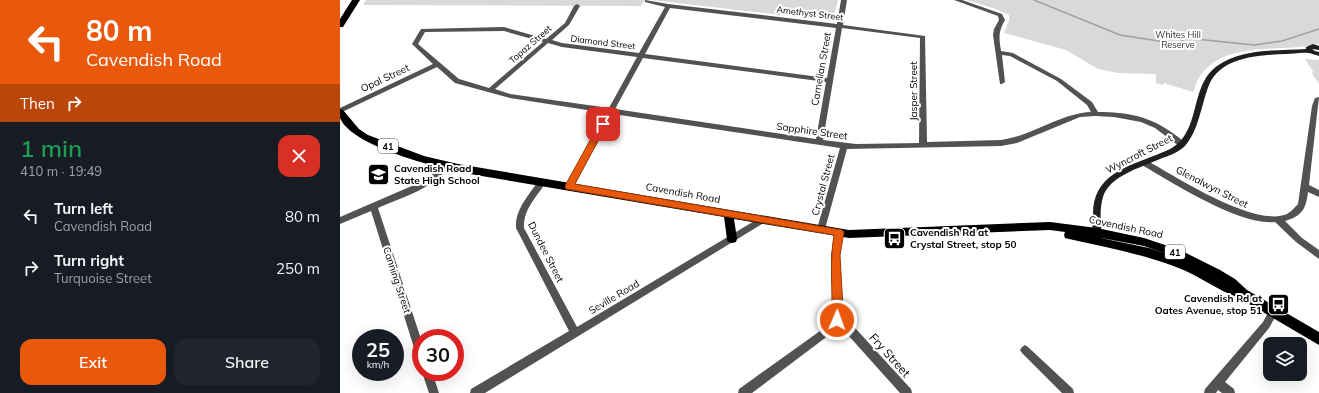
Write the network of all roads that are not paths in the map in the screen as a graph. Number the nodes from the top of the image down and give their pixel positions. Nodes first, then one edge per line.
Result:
1 (356, 0) edge
2 (844, 0) edge
3 (957, 0) edge
4 (647, 1) edge
5 (577, 6) dead end
6 (668, 6) junction
7 (340, 24) edge
8 (839, 26) junction
9 (923, 37) joint
10 (547, 41) junction
11 (1319, 48) edge
12 (1310, 51) junction
13 (999, 53) junction
14 (1319, 54) edge
15 (641, 55) junction
16 (438, 64) junction
17 (829, 80) junction
18 (1002, 82) dead end
19 (490, 90) junction
20 (1319, 98) edge
21 (340, 111) edge
22 (610, 111) junction
23 (1095, 114) junction
24 (819, 142) junction
25 (1182, 144) junction
26 (923, 145) junction
27 (844, 146) junction
28 (1145, 163) junction
29 (446, 166) junction
30 (542, 182) junction
31 (569, 187) junction
32 (1305, 187) junction
33 (1319, 194) edge
34 (373, 206) junction
35 (728, 213) junction
36 (764, 219) junction
37 (1278, 220) junction
38 (340, 221) edge
39 (821, 229) junction
40 (839, 232) junction
41 (1098, 236) junction
42 (732, 239) junction
43 (1319, 255) edge
44 (1273, 312) junction
45 (837, 320) junction
46 (413, 329) edge
47 (575, 333) junction
48 (1319, 340) edge
49 (1025, 350) dead end
50 (430, 381) edge
51 (1218, 383) junction
52 (434, 393) edge
53 (475, 393) edge
54 (743, 393) edge
55 (907, 393) edge
56 (1069, 393) edge
57 (1210, 393) edge
58 (1230, 393) edge

1 - 7 main road
2 - 8 street, Carnelian Street
3 - 13 street
4 - 6 street, Amethyst Street
5 - 10 street, Topaz Street
6 - 8 street, Amethyst Street
6 - 15 street
8 - 9 street, Amethyst Street
8 - 17 street, Carnelian Street
9 - 26 street, Jasper Street
10 - 15 street, Diamond Street
10 - 16 street, Diamond Street
10 - 19 street, Topaz Street
11 - 12 street
12 - 14 street
12 - 25 street, Wyncroft Street
13 - 18 street
13 - 23 street
15 - 17 street, Diamond Street
15 - 22 street
16 - 19 street, Sapphire Street
16 - 21 street, Opal Street
17 - 24 street, Carnelian Street
19 - 22 street, Sapphire Street
20 - 32 street, Glenalwyn Street
21 - 29 main road, Cavendish Road / 41
22 - 24 street, Sapphire Street
22 - 31 street
23 - 25 street, Sapphire Street
23 - 26 street, Sapphire Street
24 - 27 street, Sapphire Street
25 - 28 street, Wyncroft Street
26 - 27 street, Sapphire Street
27 - 39 street, Crystal Street
28 - 37 street, Glenalwyn Street
28 - 41 street, Wyncroft Street
29 - 30 main road, Cavendish Road / 41
29 - 34 street
30 - 31 main road, Cavendish Road / 41
30 - 47 street, Dundee Street
31 - 35 main road, Cavendish Road / 41
32 - 33 street
32 - 37 street, Glenalwyn Street
34 - 38 street
34 - 46 street, Canning Street
35 - 36 main road, Cavendish Road / 41
35 - 42 main road
36 - 39 main road, Cavendish Road / 41
36 - 42 street, Seville Road
37 - 43 street
39 - 40 main road, Cavendish Road / 41
40 - 41 main road, Cavendish Road / 41
40 - 45 street
41 - 44 main road, Cavendish Road / 41
42 - 47 street, Seville Road
44 - 48 main road, Cavendish Road / 41
44 - 51 street
45 - 54 street
45 - 55 street, Fry Street
47 - 53 street, Seville Road
49 - 56 street
50 - 52 street
51 - 57 street
51 - 58 street

